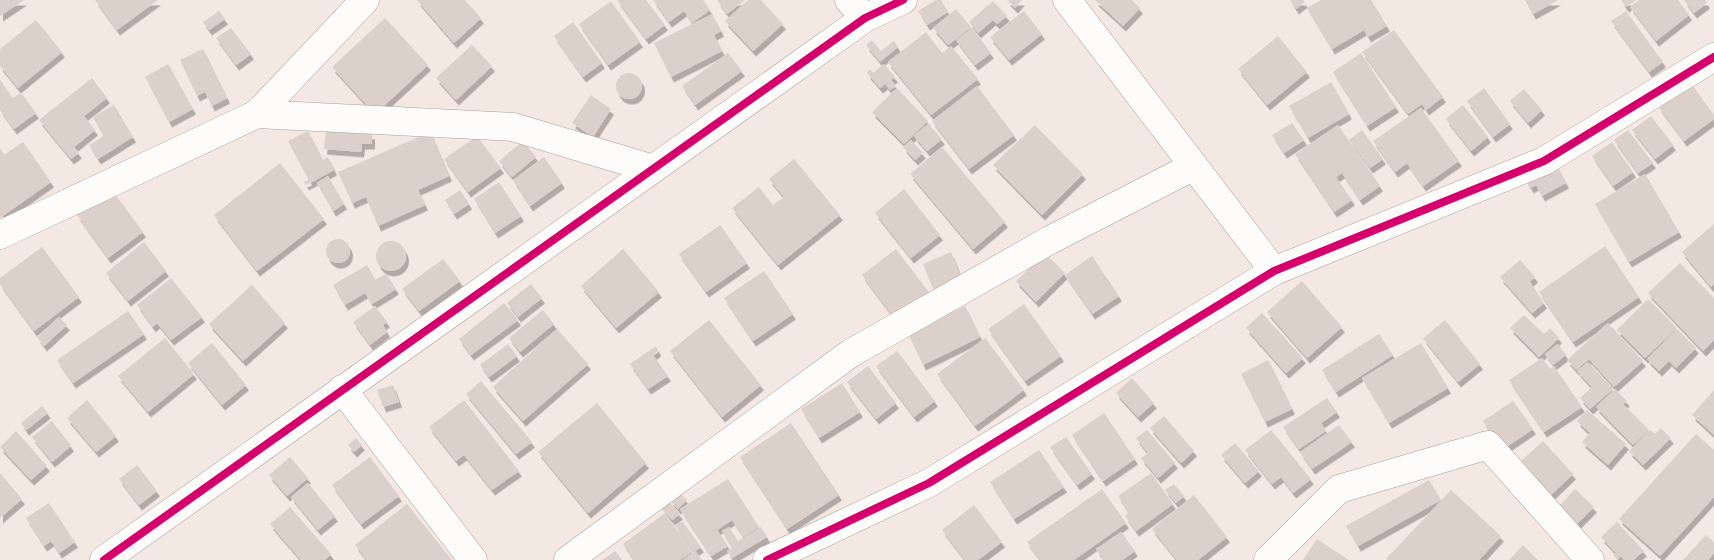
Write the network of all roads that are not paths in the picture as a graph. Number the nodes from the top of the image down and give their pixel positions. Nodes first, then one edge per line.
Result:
1 (365, 0) edge
2 (903, 0) edge
3 (1067, 0) edge
4 (857, 9) edge
5 (1714, 56) edge
6 (257, 114) junction
7 (1194, 166) junction
8 (653, 169) junction
9 (0, 235) edge
10 (1274, 271) junction
11 (342, 389) junction
12 (104, 560) edge
13 (473, 560) edge
14 (568, 560) edge
15 (767, 560) edge
16 (1268, 560) edge
17 (1590, 560) edge

1 - 6 street
2 - 4 street
3 - 7 street
4 - 8 street
5 - 10 street
6 - 8 street
6 - 9 street
7 - 10 street
7 - 14 street
8 - 11 street
10 - 15 street
11 - 12 street
11 - 13 street
16 - 17 street

